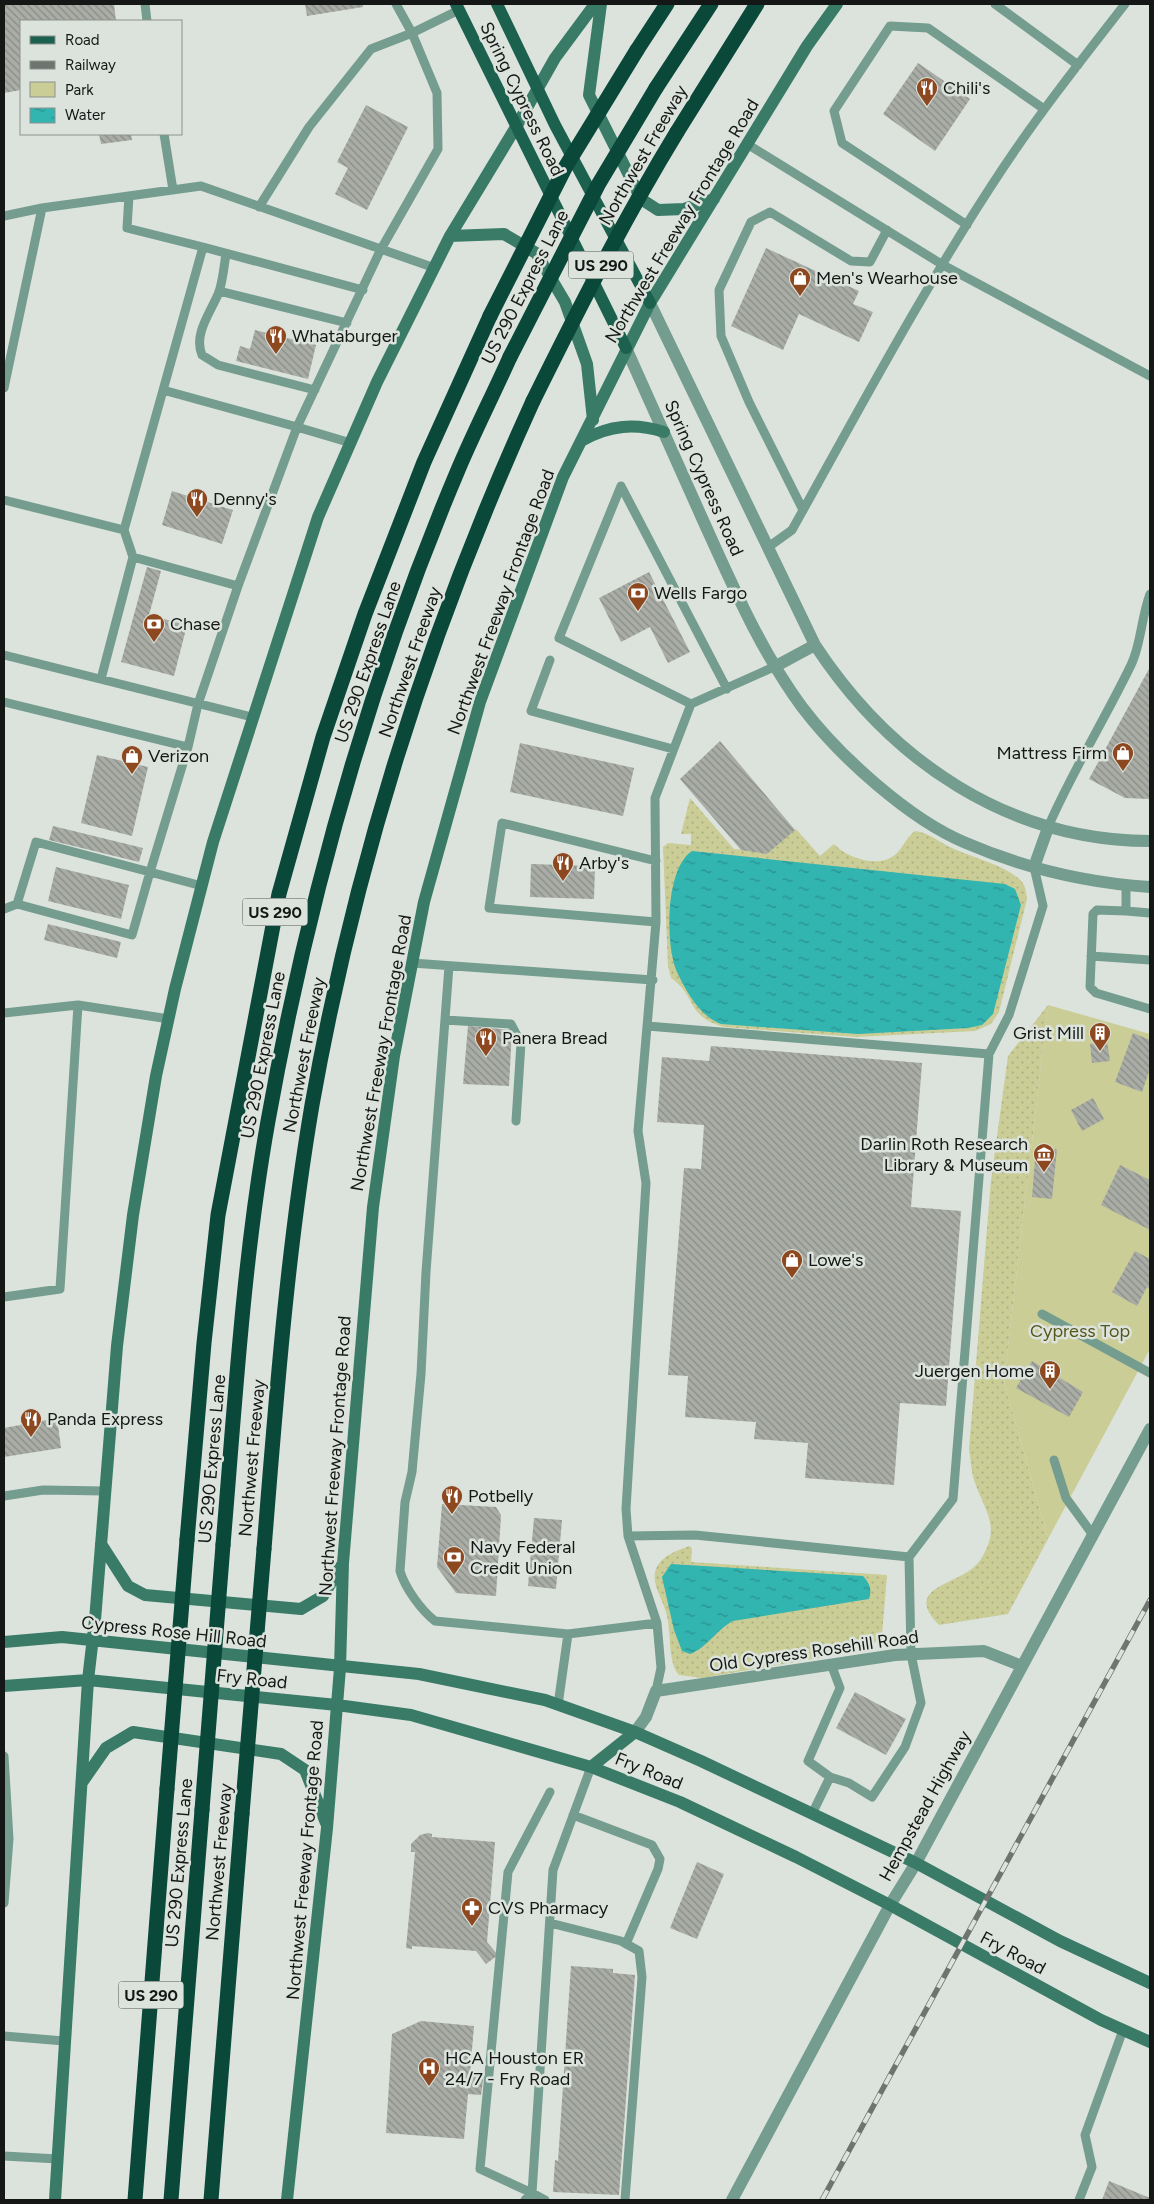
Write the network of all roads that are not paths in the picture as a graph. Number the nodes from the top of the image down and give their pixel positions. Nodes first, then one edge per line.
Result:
1 (145, 4) edge
2 (396, 4) edge
3 (498, 4) edge
4 (595, 4) edge
5 (601, 4) edge
6 (667, 4) edge
7 (711, 4) edge
8 (757, 4) edge
9 (837, 4) edge
10 (995, 4) edge
11 (1125, 4) edge
12 (457, 7) edge
13 (147, 20) edge
14 (412, 33) junction
15 (1078, 65) junction
16 (538, 88) junction
17 (1044, 109) junction
18 (516, 127) junction
19 (164, 135) edge
20 (748, 144) junction
21 (173, 190) junction
22 (129, 196) junction
23 (714, 199) junction
24 (260, 207) junction
25 (42, 208) junction
26 (4, 216) edge
27 (967, 225) junction
28 (887, 230) junction
29 (450, 236) junction
30 (203, 247) junction
31 (380, 251) junction
32 (226, 254) junction
33 (943, 265) junction
34 (432, 267) junction
35 (363, 290) junction
36 (219, 291) junction
37 (650, 303) junction
38 (347, 323) junction
39 (626, 348) junction
40 (1150, 376) edge
41 (4, 388) edge
42 (163, 390) junction
43 (315, 390) junction
44 (593, 420) junction
45 (297, 427) junction
46 (664, 432) junction
47 (583, 440) junction
48 (351, 443) junction
49 (4, 500) edge
50 (803, 510) junction
51 (124, 530) junction
52 (767, 548) junction
53 (133, 557) junction
54 (238, 586) junction
55 (1150, 594) edge
56 (815, 645) junction
57 (4, 654) edge
58 (550, 660) dead end
59 (776, 666) junction
60 (101, 679) junction
61 (728, 688) junction
62 (4, 702) edge
63 (198, 704) junction
64 (691, 704) junction
65 (252, 717) junction
66 (188, 747) junction
67 (674, 749) junction
68 (1049, 826) junction
69 (1150, 842) edge
70 (656, 861) junction
71 (1034, 867) junction
72 (150, 872) junction
73 (202, 886) junction
74 (1126, 886) junction
75 (1150, 887) edge
76 (17, 904) junction
77 (4, 909) edge
78 (1126, 911) junction
79 (1150, 913) edge
80 (656, 922) junction
81 (1091, 956) junction
82 (1150, 960) edge
83 (412, 963) junction
84 (450, 966) junction
85 (653, 980) junction
86 (78, 1005) junction
87 (1150, 1009) edge
88 (4, 1013) edge
89 (169, 1019) junction
90 (445, 1020) junction
91 (647, 1026) junction
92 (988, 1054) junction
93 (516, 1121) dead end
94 (4, 1297) edge
95 (1042, 1314) dead end
96 (1150, 1373) edge
97 (1150, 1429) edge
98 (1054, 1460) dead end
99 (105, 1491) junction
100 (4, 1496) edge
101 (1093, 1534) junction
102 (628, 1536) junction
103 (101, 1544) junction
104 (909, 1557) junction
105 (343, 1563) junction
106 (657, 1623) junction
107 (568, 1634) junction
108 (93, 1640) junction
109 (4, 1642) edge
110 (911, 1654) junction
111 (831, 1664) junction
112 (1022, 1666) junction
113 (340, 1668) junction
114 (88, 1680) junction
115 (4, 1686) edge
116 (656, 1691) junction
117 (337, 1705) junction
118 (558, 1705) junction
119 (635, 1732) junction
120 (4, 1756) edge
121 (591, 1767) junction
122 (830, 1777) junction
123 (83, 1781) junction
124 (550, 1792) dead end
125 (812, 1814) junction
126 (573, 1815) junction
127 (328, 1828) junction
128 (916, 1863) junction
129 (5, 1883) edge
130 (4, 1903) edge
131 (890, 1905) junction
132 (550, 1923) junction
133 (626, 1944) junction
134 (1150, 1983) edge
135 (1123, 2030) junction
136 (4, 2036) edge
137 (64, 2041) junction
138 (1150, 2042) edge
139 (4, 2156) edge
140 (58, 2159) junction
141 (532, 2193) junction
142 (55, 2200) edge
143 (134, 2200) edge
144 (171, 2200) edge
145 (211, 2200) edge
146 (287, 2200) edge
147 (525, 2200) edge
148 (545, 2200) edge
149 (626, 2200) edge
150 (732, 2200) edge
151 (1079, 2200) edge

1 - 13 lane
2 - 14 lane
3 - 16 main road, Spring Cypress Road
4 - 16 main road
5 - 23 main road
6 - 143 highway, US 290, bridge
7 - 144 highway, US 290 Express Lane, bridge
8 - 145 highway, Northwest Freeway / US 290, bridge
9 - 20 main road, Northwest Freeway Frontage Road
10 - 15 lane
11 - 15 lane
12 - 14 lane
12 - 18 main road, Spring Cypress Road
14 - 24 lane
14 - 31 lane
15 - 17 lane
16 - 18 main road
16 - 37 main road, Spring Cypress Road
17 - 27 lane
17 - 27 lane
18 - 29 main road
18 - 39 main road, Spring Cypress Road
19 - 21 lane
20 - 23 main road, Northwest Freeway Frontage Road
20 - 28 lane
21 - 22 lane
21 - 24 lane
22 - 25 lane
22 - 30 lane
23 - 37 main road, Northwest Freeway Frontage Road
24 - 31 lane
25 - 26 lane
25 - 41 lane
27 - 33 lane
28 - 33 lane
28 - 50 lane
29 - 34 main road
29 - 44 main road
30 - 32 lane
30 - 42 lane
31 - 34 lane
31 - 35 lane
32 - 35 lane
32 - 36 lane
33 - 40 lane
33 - 50 lane
34 - 48 main road
35 - 38 lane
36 - 38 lane
36 - 43 lane
37 - 39 main road, Northwest Freeway Frontage Road
37 - 52 street, Spring Cypress Road
38 - 43 lane
39 - 44 main road, Northwest Freeway Frontage Road
39 - 46 street, Spring Cypress Road
42 - 45 lane
42 - 51 lane
43 - 45 lane
44 - 47 main road, Northwest Freeway Frontage Road
45 - 48 lane
45 - 54 lane
46 - 47 main road
46 - 59 street, Spring Cypress Road
47 - 83 main road, Northwest Freeway Frontage Road
48 - 65 main road
49 - 51 lane
50 - 52 lane
51 - 53 lane
52 - 56 street, Spring Cypress Road
53 - 54 lane
53 - 60 lane
54 - 63 lane
55 - 68 lane
56 - 59 street
56 - 68 street, Spring Cypress Road
57 - 60 lane
58 - 67 lane
59 - 61 lane
59 - 71 street, Spring Cypress Road
60 - 63 lane
61 - 64 lane
61 - 64 lane
62 - 66 lane
63 - 65 lane
63 - 66 lane
64 - 67 lane
65 - 73 main road
66 - 72 lane
67 - 70 lane
68 - 69 street, Spring Cypress Road
68 - 71 street
70 - 80 lane
70 - 80 lane
71 - 74 street, Spring Cypress Road
71 - 92 lane
72 - 73 lane
72 - 76 lane
72 - 76 lane
73 - 89 main road
74 - 75 street, Spring Cypress Road
74 - 78 lane
76 - 77 lane
78 - 79 lane
78 - 81 lane
80 - 85 lane
81 - 82 lane
81 - 87 lane
83 - 84 lane
83 - 105 main road, Northwest Freeway Frontage Road
84 - 85 lane
84 - 90 lane
85 - 91 lane
86 - 88 lane
86 - 89 lane
86 - 94 lane
89 - 99 main road
90 - 93 lane
90 - 107 lane
91 - 92 lane
91 - 102 lane
92 - 104 lane
95 - 96 lane
97 - 101 street, Hempstead Highway
98 - 101 lane
99 - 100 lane
99 - 103 main road
101 - 112 street, Hempstead Highway
102 - 104 lane
102 - 106 lane
103 - 105 main road
103 - 108 main road
104 - 110 lane
105 - 113 main road, Northwest Freeway Frontage Road
106 - 107 lane
106 - 116 lane
107 - 118 lane
108 - 109 main road, Cypress Rose Hill Road
108 - 113 main road, Cypress Rose Hill Road
108 - 114 main road
110 - 111 street, Old Cypress Rosehill Road
110 - 112 street, Old Cypress Rosehill Road
110 - 122 lane
111 - 116 street, Old Cypress Rosehill Road
111 - 122 lane
112 - 128 street, Hempstead Highway
113 - 117 main road, Northwest Freeway Frontage Road
113 - 118 main road, Fry Road
114 - 115 main road
114 - 117 main road, Fry Road
114 - 123 main road
116 - 119 street
117 - 121 main road, Fry Road
117 - 127 main road, Northwest Freeway Frontage Road
118 - 119 main road, Fry Road
119 - 121 main road
119 - 125 main road, Fry Road
120 - 129 lane
121 - 126 lane
121 - 131 main road, Fry Road
122 - 125 lane
123 - 127 main road
123 - 137 main road
124 - 141 lane
125 - 128 main road, Fry Road
126 - 132 lane
126 - 133 lane
127 - 146 main road, Northwest Freeway Frontage Road
128 - 131 street, Hempstead Highway
128 - 134 main road, Fry Road
129 - 130 lane
131 - 135 main road, Fry Road
131 - 150 street, Hempstead Highway
132 - 133 lane
132 - 141 lane
133 - 149 lane
135 - 138 main road, Fry Road
135 - 151 lane
136 - 137 lane
137 - 140 main road
139 - 140 lane
140 - 142 main road
141 - 147 lane
141 - 148 lane

